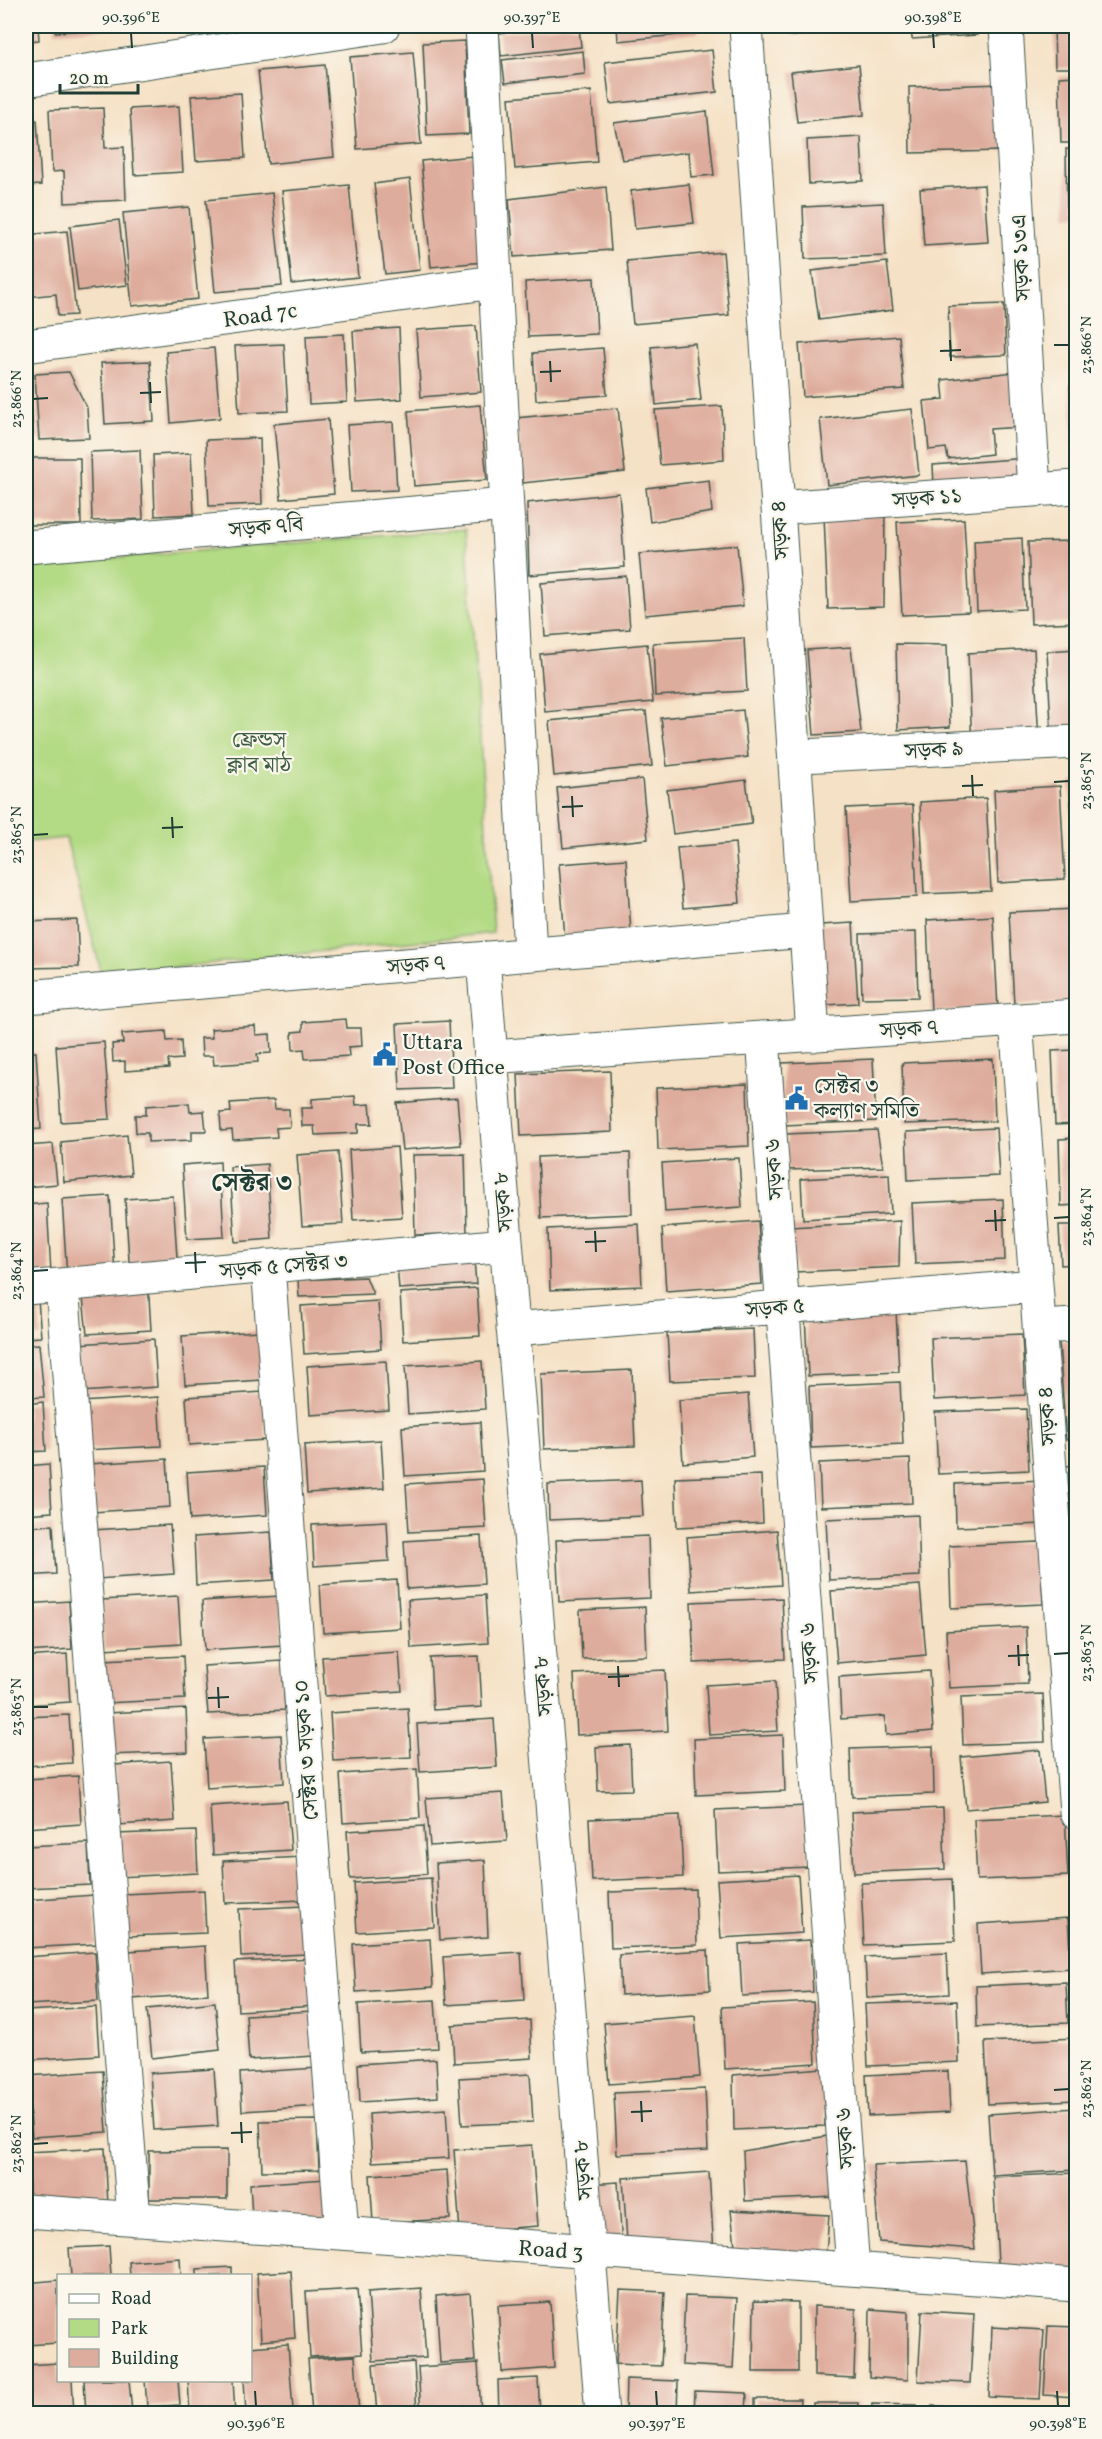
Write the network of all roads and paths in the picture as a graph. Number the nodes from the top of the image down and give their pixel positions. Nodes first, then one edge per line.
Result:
1 (382, 26) edge
2 (482, 26) edge
3 (746, 26) edge
4 (1006, 26) edge
5 (26, 80) edge
6 (494, 282) junction
7 (26, 346) edge
8 (1077, 487) edge
9 (1034, 489) junction
10 (778, 503) junction
11 (506, 505) junction
12 (26, 547) edge
13 (1077, 742) edge
14 (794, 750) junction
15 (806, 931) junction
16 (530, 954) junction
17 (483, 958) junction
18 (26, 998) edge
19 (1077, 1016) edge
20 (1017, 1020) junction
21 (813, 1035) junction
22 (764, 1038) junction
23 (490, 1057) junction
24 (506, 1245) junction
25 (268, 1266) junction
26 (62, 1285) junction
27 (1036, 1286) junction
28 (26, 1288) edge
29 (783, 1306) junction
30 (1077, 1325) edge
31 (1039, 1327) junction
32 (513, 1329) junction
33 (1068, 1583) edge
34 (1077, 1812) edge
35 (26, 2211) edge
36 (134, 2219) junction
37 (342, 2233) junction
38 (588, 2252) junction
39 (853, 2269) junction
40 (1077, 2285) edge
41 (602, 2414) edge

1 - 5 street
2 - 6 street
3 - 10 street, সড়ক ৪
4 - 9 street, সড়ক ১৩এ
6 - 7 street, Road 7c
6 - 11 street
8 - 9 street, সড়ক ১১
9 - 10 street, সড়ক ১১
10 - 14 street, সড়ক ৪
11 - 12 street, সড়ক ৭বি
11 - 16 street
13 - 14 street, সড়ক ৯
14 - 15 street, সড়ক ৪
15 - 16 street, সড়ক ৭
15 - 21 street, সড়ক ৪
16 - 17 street, সড়ক ৭
17 - 18 street, সড়ক ৭
17 - 23 street, সড়ক ৮
19 - 20 street, সড়ক ৭
20 - 21 street, সড়ক ৭
20 - 27 street, সড়ক ৪
21 - 22 street, সড়ক ৭
22 - 23 street, সড়ক ৭
22 - 29 street, সড়ক ৬
23 - 24 street, সড়ক ৮
24 - 25 street, সড়ক ৫ সেক্টর ৩
24 - 32 street, সড়ক ৮
25 - 26 street, সড়ক ৫ সেক্টর ৩
25 - 37 street, সেক্টর ৩ সড়ক ১০
26 - 28 street, সড়ক ৫ সেক্টর ৩
26 - 36 street
27 - 29 street, সড়ক ৫
27 - 31 street, সড়ক ৪
29 - 32 street, সড়ক ৫
29 - 39 street, সড়ক ৬
30 - 31 street
31 - 33 street, সড়ক ৪
32 - 38 street, সড়ক ৮
33 - 34 street, সড়ক ৪
35 - 36 street, Road 3
36 - 37 street, Road 3
37 - 38 street, Road 3
38 - 39 street, Road 3
38 - 41 street, সড়ক ৮
39 - 40 street, Road 3

